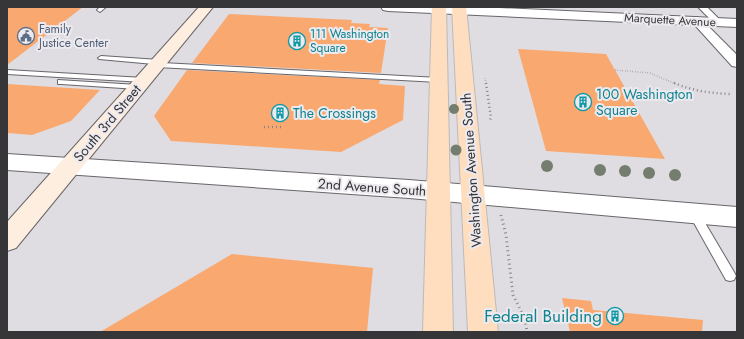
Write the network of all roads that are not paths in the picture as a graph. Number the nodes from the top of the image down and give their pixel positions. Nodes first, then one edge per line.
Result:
1 (206, 7) edge
2 (388, 7) edge
3 (702, 7) edge
4 (449, 8) edge
5 (697, 21) junction
6 (718, 22) junction
7 (737, 23) edge
8 (101, 58) dead end
9 (158, 63) junction
10 (737, 63) edge
11 (7, 72) edge
12 (439, 80) junction
13 (61, 82) dead end
14 (141, 84) junction
15 (7, 162) edge
16 (70, 166) junction
17 (439, 191) junction
18 (472, 194) junction
19 (694, 214) junction
20 (737, 217) edge
21 (7, 240) edge
22 (730, 276) dead end
23 (438, 332) edge
24 (483, 332) edge

1 - 9 main road, South 3rd Street
2 - 4 street, Marquette Avenue
3 - 6 street
4 - 5 street, Marquette Avenue
4 - 12 main road, Washington Avenue South
4 - 18 main road, Washington Avenue South
5 - 6 street, Marquette Avenue
5 - 10 street
6 - 7 street, Marquette Avenue
8 - 9 lane
9 - 12 lane
9 - 14 main road, South 3rd Street
11 - 14 lane
12 - 17 main road, Washington Avenue South
13 - 14 lane
14 - 16 main road, South 3rd Street
15 - 16 street, 2nd Avenue South
16 - 17 street, 2nd Avenue South
16 - 21 main road, South 3rd Street
17 - 18 street, 2nd Avenue South
17 - 23 main road, Washington Avenue South
18 - 19 street, 2nd Avenue South
18 - 24 main road, Washington Avenue South
19 - 20 street, 2nd Avenue South
19 - 22 lane

